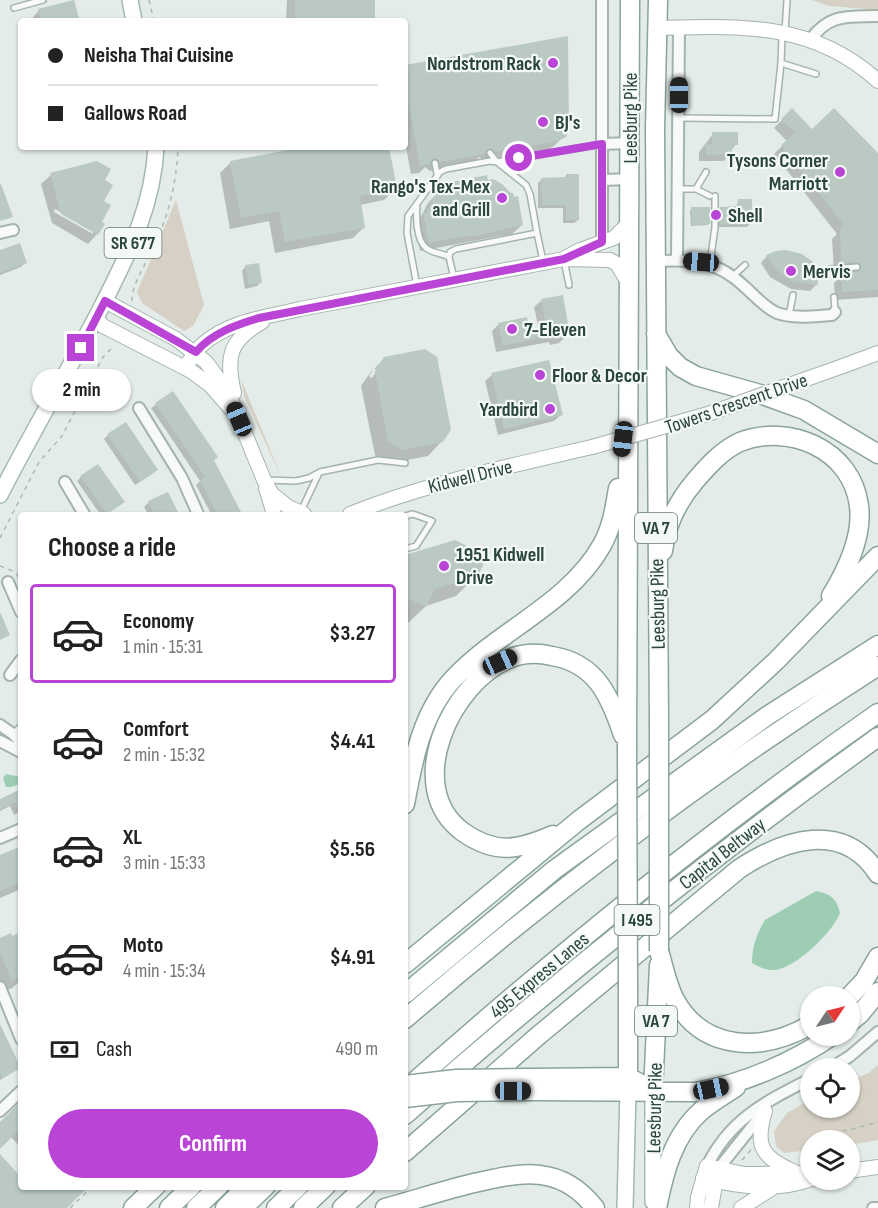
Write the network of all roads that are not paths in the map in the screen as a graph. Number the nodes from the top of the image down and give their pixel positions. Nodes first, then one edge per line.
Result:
1 (44, 0) edge
2 (130, 0) edge
3 (602, 0) edge
4 (630, 0) edge
5 (658, 0) edge
6 (787, 0) edge
7 (14, 8) dead end
8 (878, 16) edge
9 (134, 18) edge
10 (657, 28) junction
11 (679, 28) junction
12 (783, 32) junction
13 (810, 40) junction
14 (781, 63) junction
15 (816, 74) dead end
16 (878, 81) edge
17 (678, 118) junction
18 (630, 143) junction
19 (602, 144) junction
20 (156, 150) edge
21 (490, 153) dead end
22 (466, 157) dead end
23 (497, 162) junction
24 (435, 163) dead end
25 (467, 165) junction
26 (706, 172) dead end
27 (437, 174) junction
28 (630, 179) junction
29 (603, 180) junction
30 (656, 188) junction
31 (678, 189) junction
32 (696, 189) junction
33 (417, 203) junction
34 (630, 222) junction
35 (12, 230) dead end
36 (0, 233) edge
37 (537, 233) junction
38 (602, 242) junction
39 (449, 257) junction
40 (564, 259) junction
41 (677, 260) junction
42 (655, 261) junction
43 (544, 262) junction
44 (710, 264) junction
45 (745, 265) dead end
46 (857, 267) dead end
47 (831, 269) dead end
48 (733, 276) junction
49 (455, 280) junction
50 (628, 282) junction
51 (568, 285) dead end
52 (418, 287) junction
53 (793, 296) dead end
54 (834, 297) dead end
55 (105, 301) junction
56 (835, 312) joint
57 (276, 315) junction
58 (789, 316) junction
59 (96, 318) junction
60 (656, 334) junction
61 (196, 352) junction
62 (878, 353) edge
63 (185, 368) junction
64 (627, 403) junction
65 (139, 408) dead end
66 (239, 419) junction
67 (592, 447) joint
68 (878, 454) edge
69 (405, 463) dead end
70 (320, 472) junction
71 (264, 480) junction
72 (65, 482) dead end
73 (0, 495) edge
74 (368, 511) edge
75 (83, 512) edge
76 (197, 512) edge
77 (273, 512) edge
78 (297, 512) edge
79 (299, 512) edge
80 (408, 515) edge
81 (408, 548) edge
82 (878, 556) edge
83 (8, 582) dead end
84 (18, 605) edge
85 (657, 609) junction
86 (805, 631) junction
87 (878, 645) edge
88 (18, 664) edge
89 (878, 666) edge
90 (10, 675) dead end
91 (878, 712) edge
92 (0, 725) edge
93 (18, 734) edge
94 (878, 737) edge
95 (0, 741) edge
96 (627, 748) junction
97 (18, 750) edge
98 (408, 789) edge
99 (578, 821) junction
100 (18, 830) edge
101 (0, 838) edge
102 (878, 874) edge
103 (659, 951) junction
104 (878, 957) edge
105 (408, 962) edge
106 (859, 986) edge
107 (408, 992) edge
108 (878, 992) edge
109 (1, 994) edge
110 (860, 1014) edge
111 (408, 1015) edge
112 (800, 1030) edge
113 (18, 1032) edge
114 (878, 1032) edge
115 (812, 1046) edge
116 (847, 1058) edge
117 (747, 1079) junction
118 (532, 1084) junction
119 (628, 1084) junction
120 (800, 1084) edge
121 (408, 1085) edge
122 (408, 1087) edge
123 (653, 1091) junction
124 (18, 1094) edge
125 (779, 1094) junction
126 (408, 1098) edge
127 (0, 1111) edge
128 (408, 1111) edge
129 (765, 1111) junction
130 (408, 1149) edge
131 (878, 1167) edge
132 (860, 1169) edge
133 (800, 1172) edge
134 (711, 1173) junction
135 (800, 1173) edge
136 (800, 1184) edge
137 (774, 1188) junction
138 (152, 1190) edge
139 (188, 1190) edge
140 (215, 1190) edge
141 (244, 1190) edge
142 (262, 1190) edge
143 (295, 1190) edge
144 (322, 1190) edge
145 (362, 1190) edge
146 (133, 1208) edge
147 (170, 1208) edge
148 (196, 1208) edge
149 (225, 1208) edge
150 (243, 1208) edge
151 (276, 1208) edge
152 (303, 1208) edge
153 (342, 1208) edge
154 (385, 1208) edge
155 (595, 1208) edge
156 (625, 1208) edge
157 (655, 1208) edge
158 (697, 1208) edge
159 (711, 1208) edge
160 (741, 1208) edge
161 (873, 1208) edge
162 (878, 1208) edge

1 - 7 lane
2 - 9 main road
3 - 19 street
4 - 18 highway, Leesburg Pike / VA 7
5 - 10 highway, Leesburg Pike / VA 7
6 - 12 lane
8 - 13 street
10 - 11 street
10 - 30 highway, Leesburg Pike / VA 7
11 - 12 street
11 - 17 street
12 - 13 street
12 - 14 lane
13 - 16 street
14 - 15 lane
14 - 17 lane
17 - 31 street
18 - 19 street
18 - 28 highway, Leesburg Pike / VA 7
19 - 23 lane
19 - 29 street
20 - 55 main road, SR 677
21 - 23 lane
22 - 25 lane
23 - 25 lane
23 - 37 lane
24 - 27 lane
25 - 27 lane
26 - 32 lane
27 - 33 lane
28 - 29 street
28 - 34 highway, Leesburg Pike / VA 7
29 - 38 street
30 - 31 street
30 - 42 highway, Leesburg Pike / VA 7
31 - 32 lane
31 - 41 street
32 - 44 lane
33 - 39 lane
33 - 52 lane
34 - 38 street
34 - 50 highway, Leesburg Pike / VA 7
35 - 36 street
37 - 39 lane
37 - 43 lane
38 - 40 street
39 - 49 lane
40 - 43 street
40 - 50 street
40 - 51 lane
41 - 42 street
41 - 44 street
42 - 60 highway, Leesburg Pike / VA 7
43 - 49 street
44 - 48 street
45 - 48 lane
46 - 47 lane
48 - 58 street
49 - 52 street
50 - 64 highway, Leesburg Pike / VA 7
52 - 57 street
53 - 58 lane
54 - 56 lane
55 - 59 main road
55 - 61 street
56 - 58 street
57 - 61 street
57 - 66 street
59 - 63 street
59 - 73 main road
60 - 68 highway
60 - 85 highway, Leesburg Pike / VA 7
61 - 63 street
61 - 66 street
62 - 67 street, Towers Crescent Drive, bridge
63 - 66 street
64 - 96 highway, Leesburg Pike / VA 7
64 - 98 highway
65 - 76 street
66 - 71 street
67 - 74 street, Kidwell Drive
69 - 70 lane
70 - 71 lane
70 - 79 lane
71 - 77 street
71 - 78 street
72 - 75 street
80 - 81 lane
82 - 86 highway
83 - 84 street
85 - 86 highway
85 - 103 highway, Leesburg Pike / VA 7, bridge
86 - 99 highway
87 - 107 highway
88 - 90 street
89 - 111 highway
91 - 122 highway, 495 Express Lanes / I 495
92 - 93 street
94 - 128 highway, Capital Beltway / I 495
95 - 97 street
96 - 99 highway
96 - 119 highway, Leesburg Pike / VA 7, bridge
99 - 105 highway
100 - 101 street
102 - 130 highway
103 - 112 highway
103 - 123 highway, Leesburg Pike / VA 7
104 - 106 highway
108 - 110 highway
109 - 113 street
114 - 116 street
115 - 117 highway
117 - 123 highway
117 - 157 highway
118 - 119 highway
118 - 121 highway, bridge
118 - 126 highway, bridge
119 - 123 highway
119 - 156 main road, Leesburg Pike / VA 7
120 - 125 street
123 - 157 main road, Leesburg Pike / VA 7
124 - 127 street
125 - 129 street
125 - 134 street
129 - 133 street
129 - 134 street
131 - 132 street
134 - 135 street
134 - 137 street
134 - 158 street
134 - 159 street
136 - 137 street
137 - 160 street
138 - 146 highway
139 - 147 highway
140 - 148 highway
141 - 149 highway
142 - 150 highway
143 - 151 highway
144 - 152 highway
145 - 153 highway
154 - 155 highway
161 - 162 street

